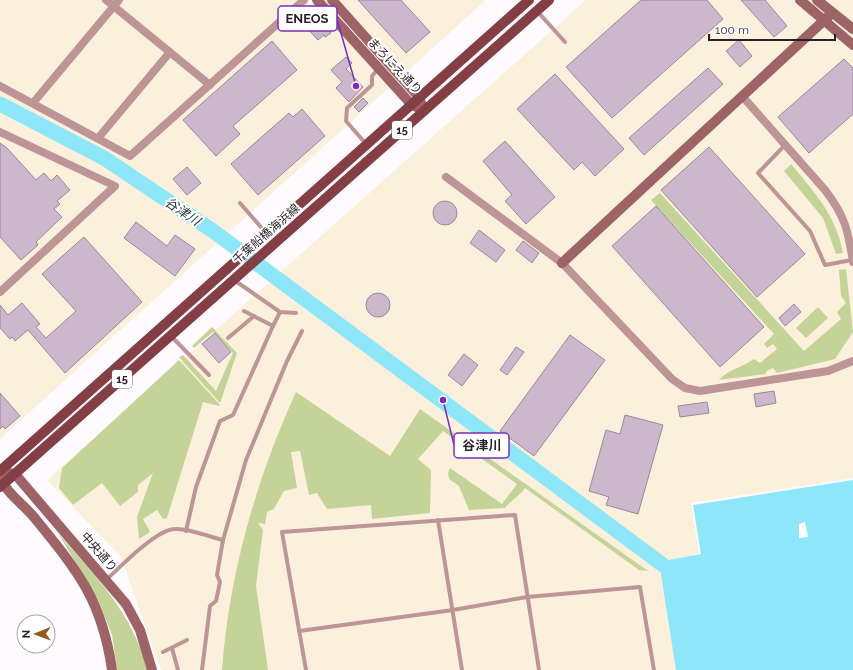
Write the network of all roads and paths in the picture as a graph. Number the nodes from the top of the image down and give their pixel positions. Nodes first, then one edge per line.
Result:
1 (106, 0) edge
2 (304, 0) edge
3 (317, 0) edge
4 (332, 0) edge
5 (529, 0) edge
6 (549, 0) edge
7 (800, 0) edge
8 (817, 0) edge
9 (116, 3) edge
10 (537, 11) junction
11 (832, 13) junction
12 (824, 21) junction
13 (853, 29) edge
14 (565, 42) dead end
15 (853, 45) edge
16 (170, 52) junction
17 (379, 68) junction
18 (210, 85) junction
19 (0, 86) edge
20 (419, 97) junction
21 (743, 97) junction
22 (33, 103) junction
23 (411, 104) junction
24 (424, 111) junction
25 (0, 132) edge
26 (99, 137) junction
27 (366, 144) junction
28 (785, 145) junction
29 (446, 177) dead end
30 (240, 203) dead end
31 (267, 233) junction
32 (853, 261) edge
33 (562, 263) junction
34 (234, 280) junction
35 (0, 292) edge
36 (244, 311) dead end
37 (280, 312) junction
38 (296, 313) dead end
39 (254, 316) junction
40 (274, 326) junction
41 (302, 331) dead end
42 (170, 336) junction
43 (228, 338) dead end
44 (853, 361) edge
45 (209, 375) dead end
46 (0, 472) edge
47 (15, 474) junction
48 (1, 486) edge
49 (438, 520) junction
50 (186, 531) junction
51 (223, 540) junction
52 (106, 580) junction
53 (527, 597) junction
54 (453, 610) junction
55 (299, 631) junction
56 (187, 640) dead end
57 (172, 648) junction
58 (164, 652) dead end
59 (112, 670) edge
60 (152, 670) edge
61 (178, 670) edge
62 (202, 670) edge
63 (306, 670) edge
64 (462, 670) edge
65 (539, 670) edge
66 (654, 670) edge

1 - 9 street
2 - 18 street
3 - 17 street, まろにえ通り
4 - 20 street, まろにえ通り
5 - 20 main road, 千葉船橋海浜線 / 15
6 - 10 main road, 千葉船橋海浜線 / 15
7 - 12 street
8 - 11 street
9 - 16 street
9 - 22 street
10 - 14 lane
10 - 24 main road, 千葉船橋海浜線 / 15
11 - 12 street
11 - 13 street
12 - 15 street
12 - 21 street
16 - 18 street
16 - 26 street
17 - 23 street, まろにえ通り
17 - 27 lane
18 - 26 street
19 - 22 street
20 - 23 main road, 千葉船橋海浜線 / 15
20 - 24 street, まろにえ通り
21 - 28 street
21 - 33 street
22 - 26 street
23 - 24 street, まろにえ通り
23 - 27 main road, 千葉船橋海浜線 / 15
24 - 34 main road, 千葉船橋海浜線 / 15
25 - 35 street
27 - 31 main road, 千葉船橋海浜線 / 15
28 - 32 street
28 - 32 lane
29 - 33 street
30 - 31 lane
31 - 46 main road, 千葉船橋海浜線 / 15
33 - 44 street
34 - 37 lane
34 - 42 main road, 千葉船橋海浜線 / 15
36 - 39 lane
37 - 38 lane
37 - 40 lane
39 - 40 lane
39 - 43 lane
40 - 50 lane
41 - 51 lane
42 - 45 lane
42 - 47 main road, 千葉船橋海浜線 / 15
46 - 47 street
46 - 48 street
47 - 48 main road, 千葉船橋海浜線 / 15
47 - 52 street, 中央通り
48 - 59 street
49 - 53 lane
49 - 54 lane
49 - 55 lane
50 - 51 lane
50 - 52 lane
51 - 62 lane
52 - 60 street, 中央通り
53 - 54 lane
53 - 65 lane
53 - 66 lane
54 - 55 lane
54 - 64 lane
55 - 63 lane
56 - 57 lane
57 - 58 lane
57 - 61 lane

